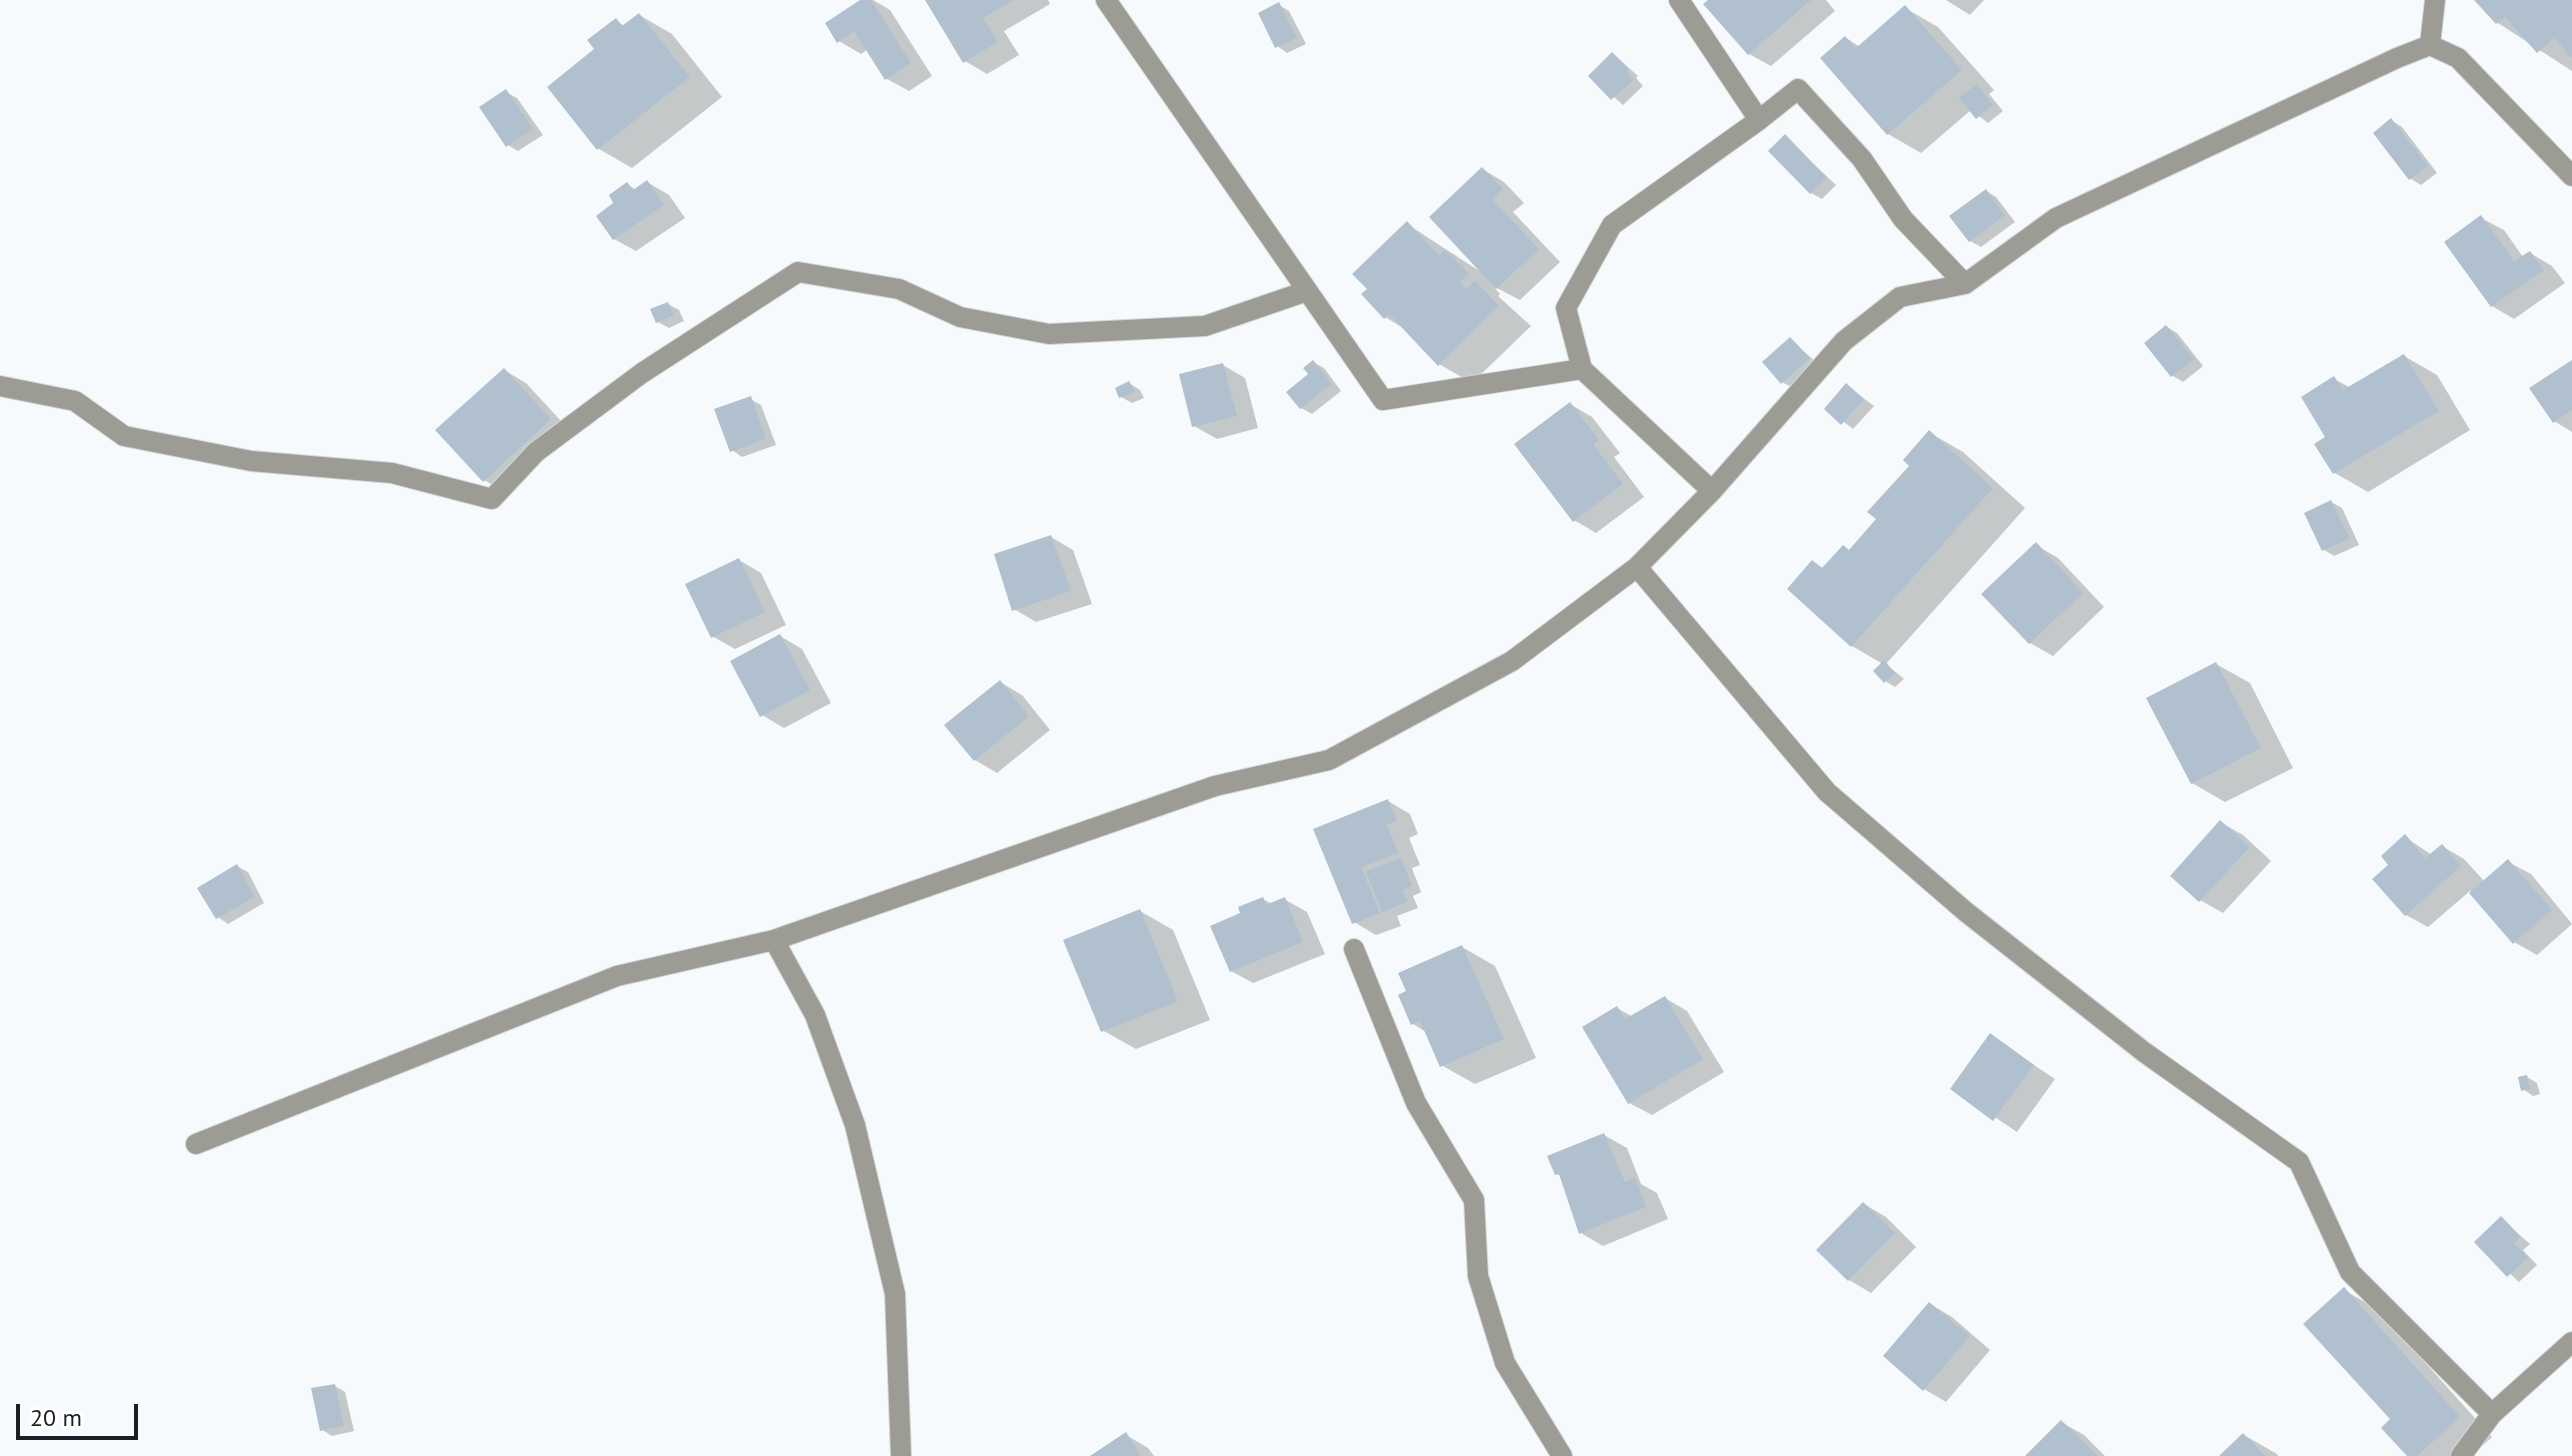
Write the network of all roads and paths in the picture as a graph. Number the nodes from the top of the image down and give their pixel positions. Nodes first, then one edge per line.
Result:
1 (1106, 0) edge
2 (1679, 0) edge
3 (2435, 0) edge
4 (2430, 45) junction
5 (1759, 120) junction
6 (2572, 176) edge
7 (1965, 284) junction
8 (1307, 291) junction
9 (1582, 369) junction
10 (0, 386) edge
11 (1712, 491) junction
12 (1637, 567) junction
13 (774, 940) junction
14 (1354, 949) dead end
15 (196, 1144) dead end
16 (2572, 1342) edge
17 (2492, 1414) junction
18 (901, 1456) edge
19 (1562, 1456) edge
20 (2461, 1456) edge

1 - 8 street
2 - 5 street
3 - 4 street
4 - 6 street
4 - 7 street
5 - 7 street
5 - 9 street
7 - 11 street
8 - 9 street
8 - 10 street
9 - 11 street
11 - 12 street
12 - 13 street
12 - 17 street
13 - 15 street
13 - 18 street
14 - 19 street
16 - 17 street
17 - 20 street

